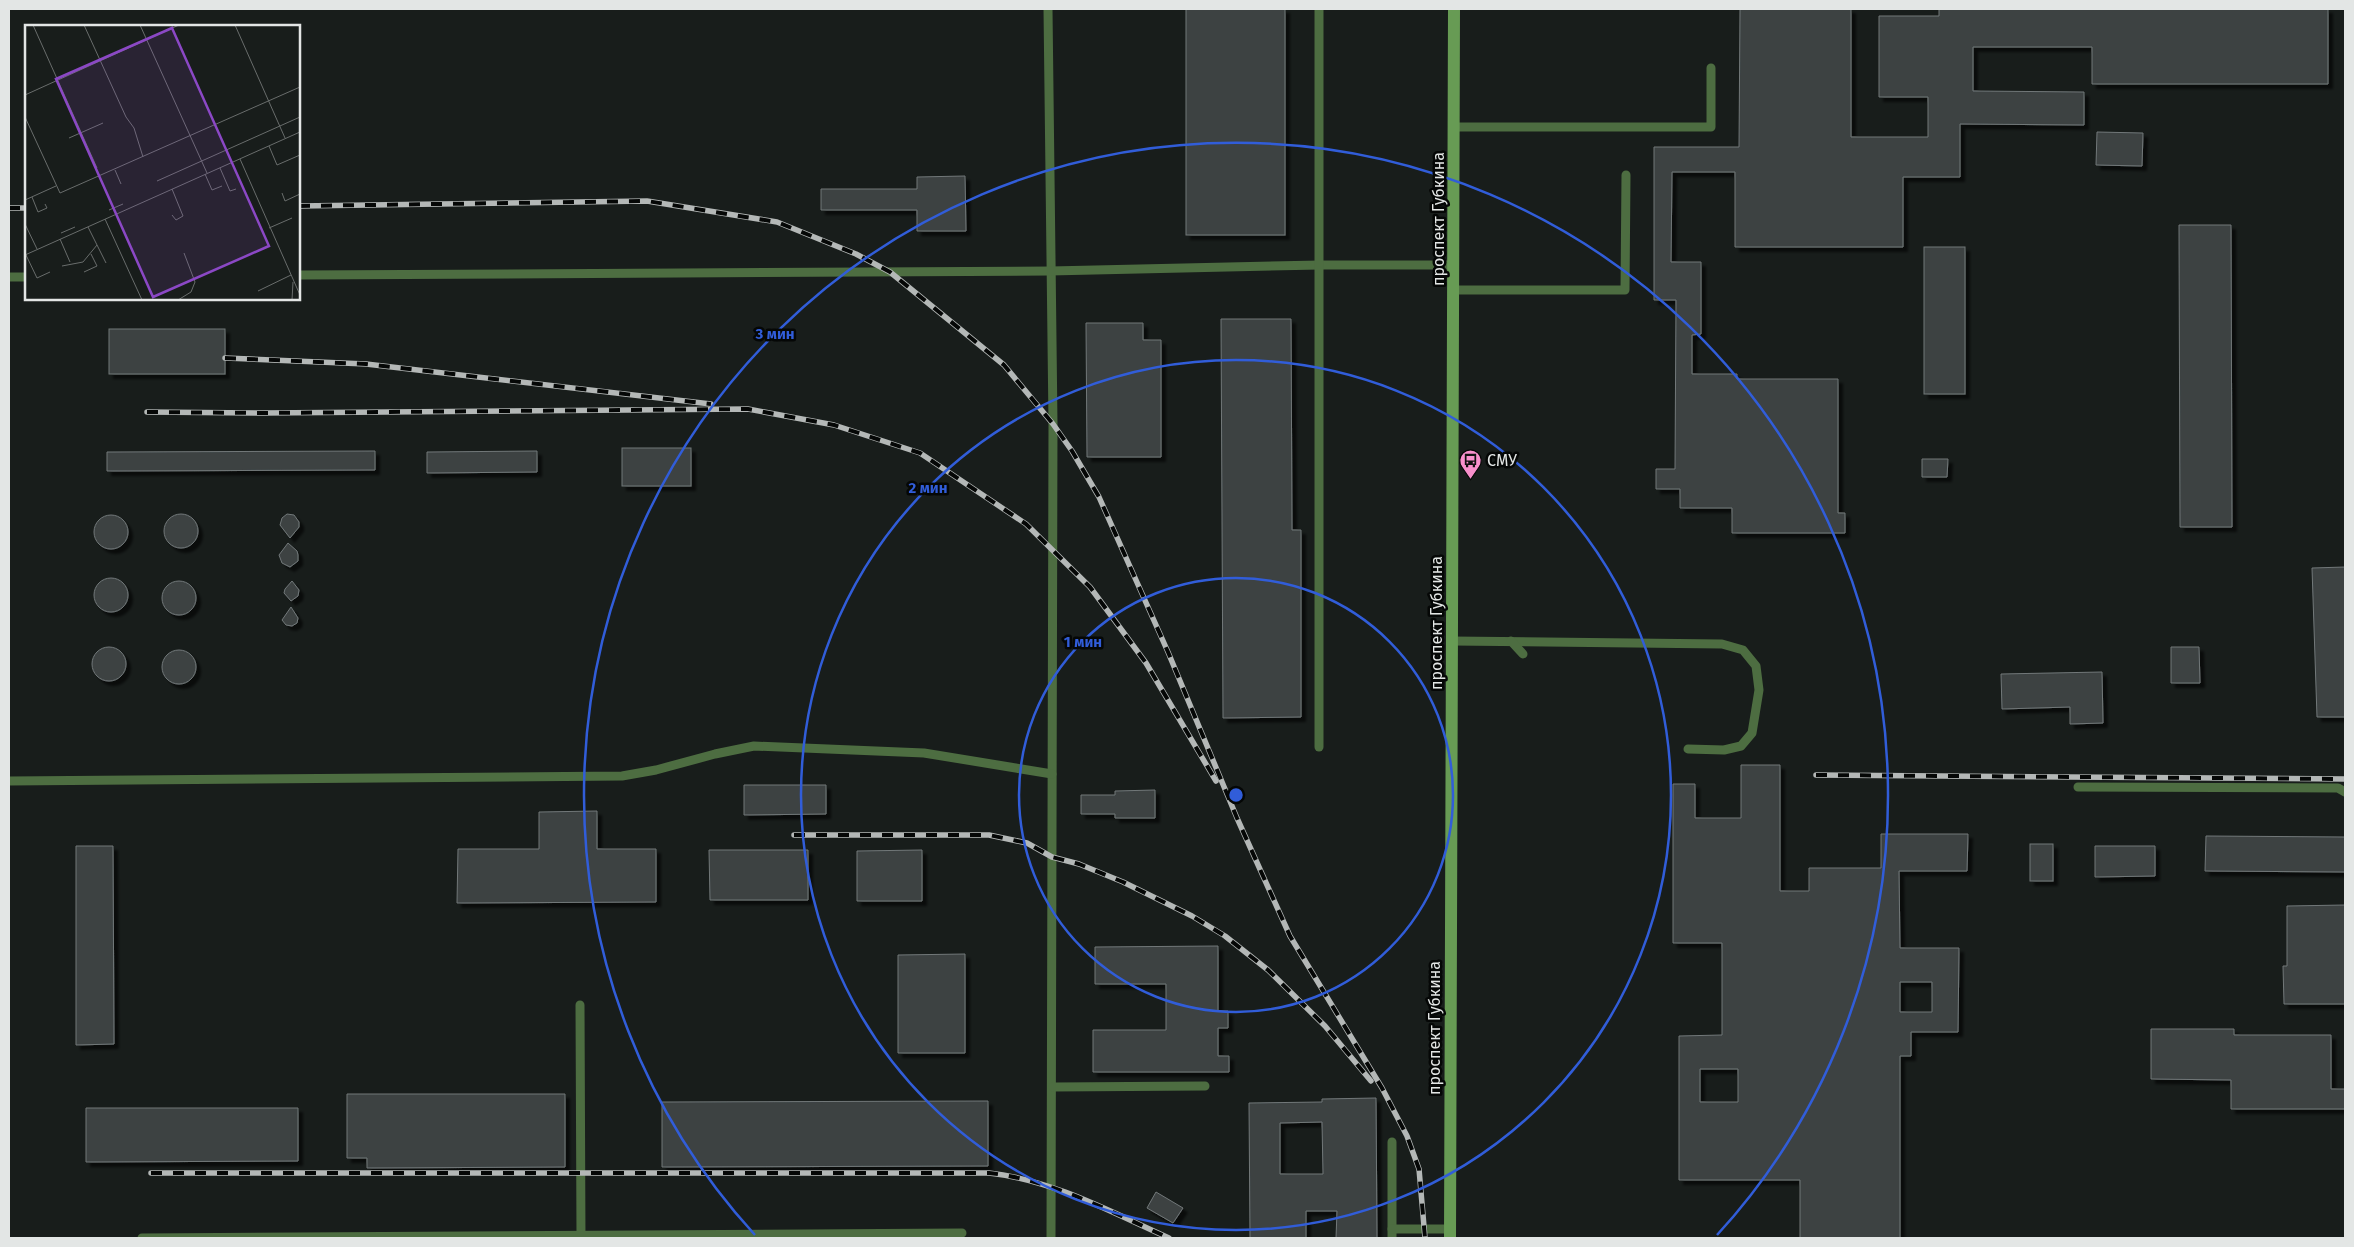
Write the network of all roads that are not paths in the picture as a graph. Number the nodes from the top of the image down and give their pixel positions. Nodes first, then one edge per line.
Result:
1 (1048, 9) edge
2 (1319, 9) edge
3 (1454, 9) edge
4 (1711, 68) dead end
5 (1454, 127) junction
6 (1626, 175) dead end
7 (1320, 265) junction
8 (1454, 265) junction
9 (1050, 271) junction
10 (300, 275) edge
11 (9, 277) edge
12 (25, 277) edge
13 (1454, 290) junction
14 (1452, 641) junction
15 (1511, 641) junction
16 (1523, 654) dead end
17 (1319, 747) dead end
18 (1688, 749) dead end
19 (1052, 774) junction
20 (9, 781) edge
21 (2078, 787) dead end
22 (2345, 792) edge
23 (580, 1005) dead end
24 (1205, 1086) dead end
25 (1053, 1087) junction
26 (1392, 1142) dead end
27 (962, 1233) dead end
28 (1392, 1233) edge
29 (1450, 1233) edge
30 (581, 1237) edge
31 (142, 1238) edge
32 (1052, 1238) edge

1 - 9 lane
2 - 7 lane
3 - 5 main road, проспект Губкина
4 - 5 lane
5 - 8 main road, проспект Губкина
6 - 13 lane
7 - 8 lane
7 - 9 lane
7 - 17 lane
8 - 13 main road, проспект Губкина
9 - 10 lane
9 - 19 lane
11 - 12 lane
13 - 14 main road, проспект Губкина
14 - 15 lane
14 - 29 main road, проспект Губкина
15 - 16 lane
15 - 18 lane
19 - 20 lane
19 - 25 lane
21 - 22 lane
23 - 30 lane
24 - 25 lane
25 - 32 lane
26 - 28 lane
27 - 30 lane
28 - 29 lane
30 - 31 lane

